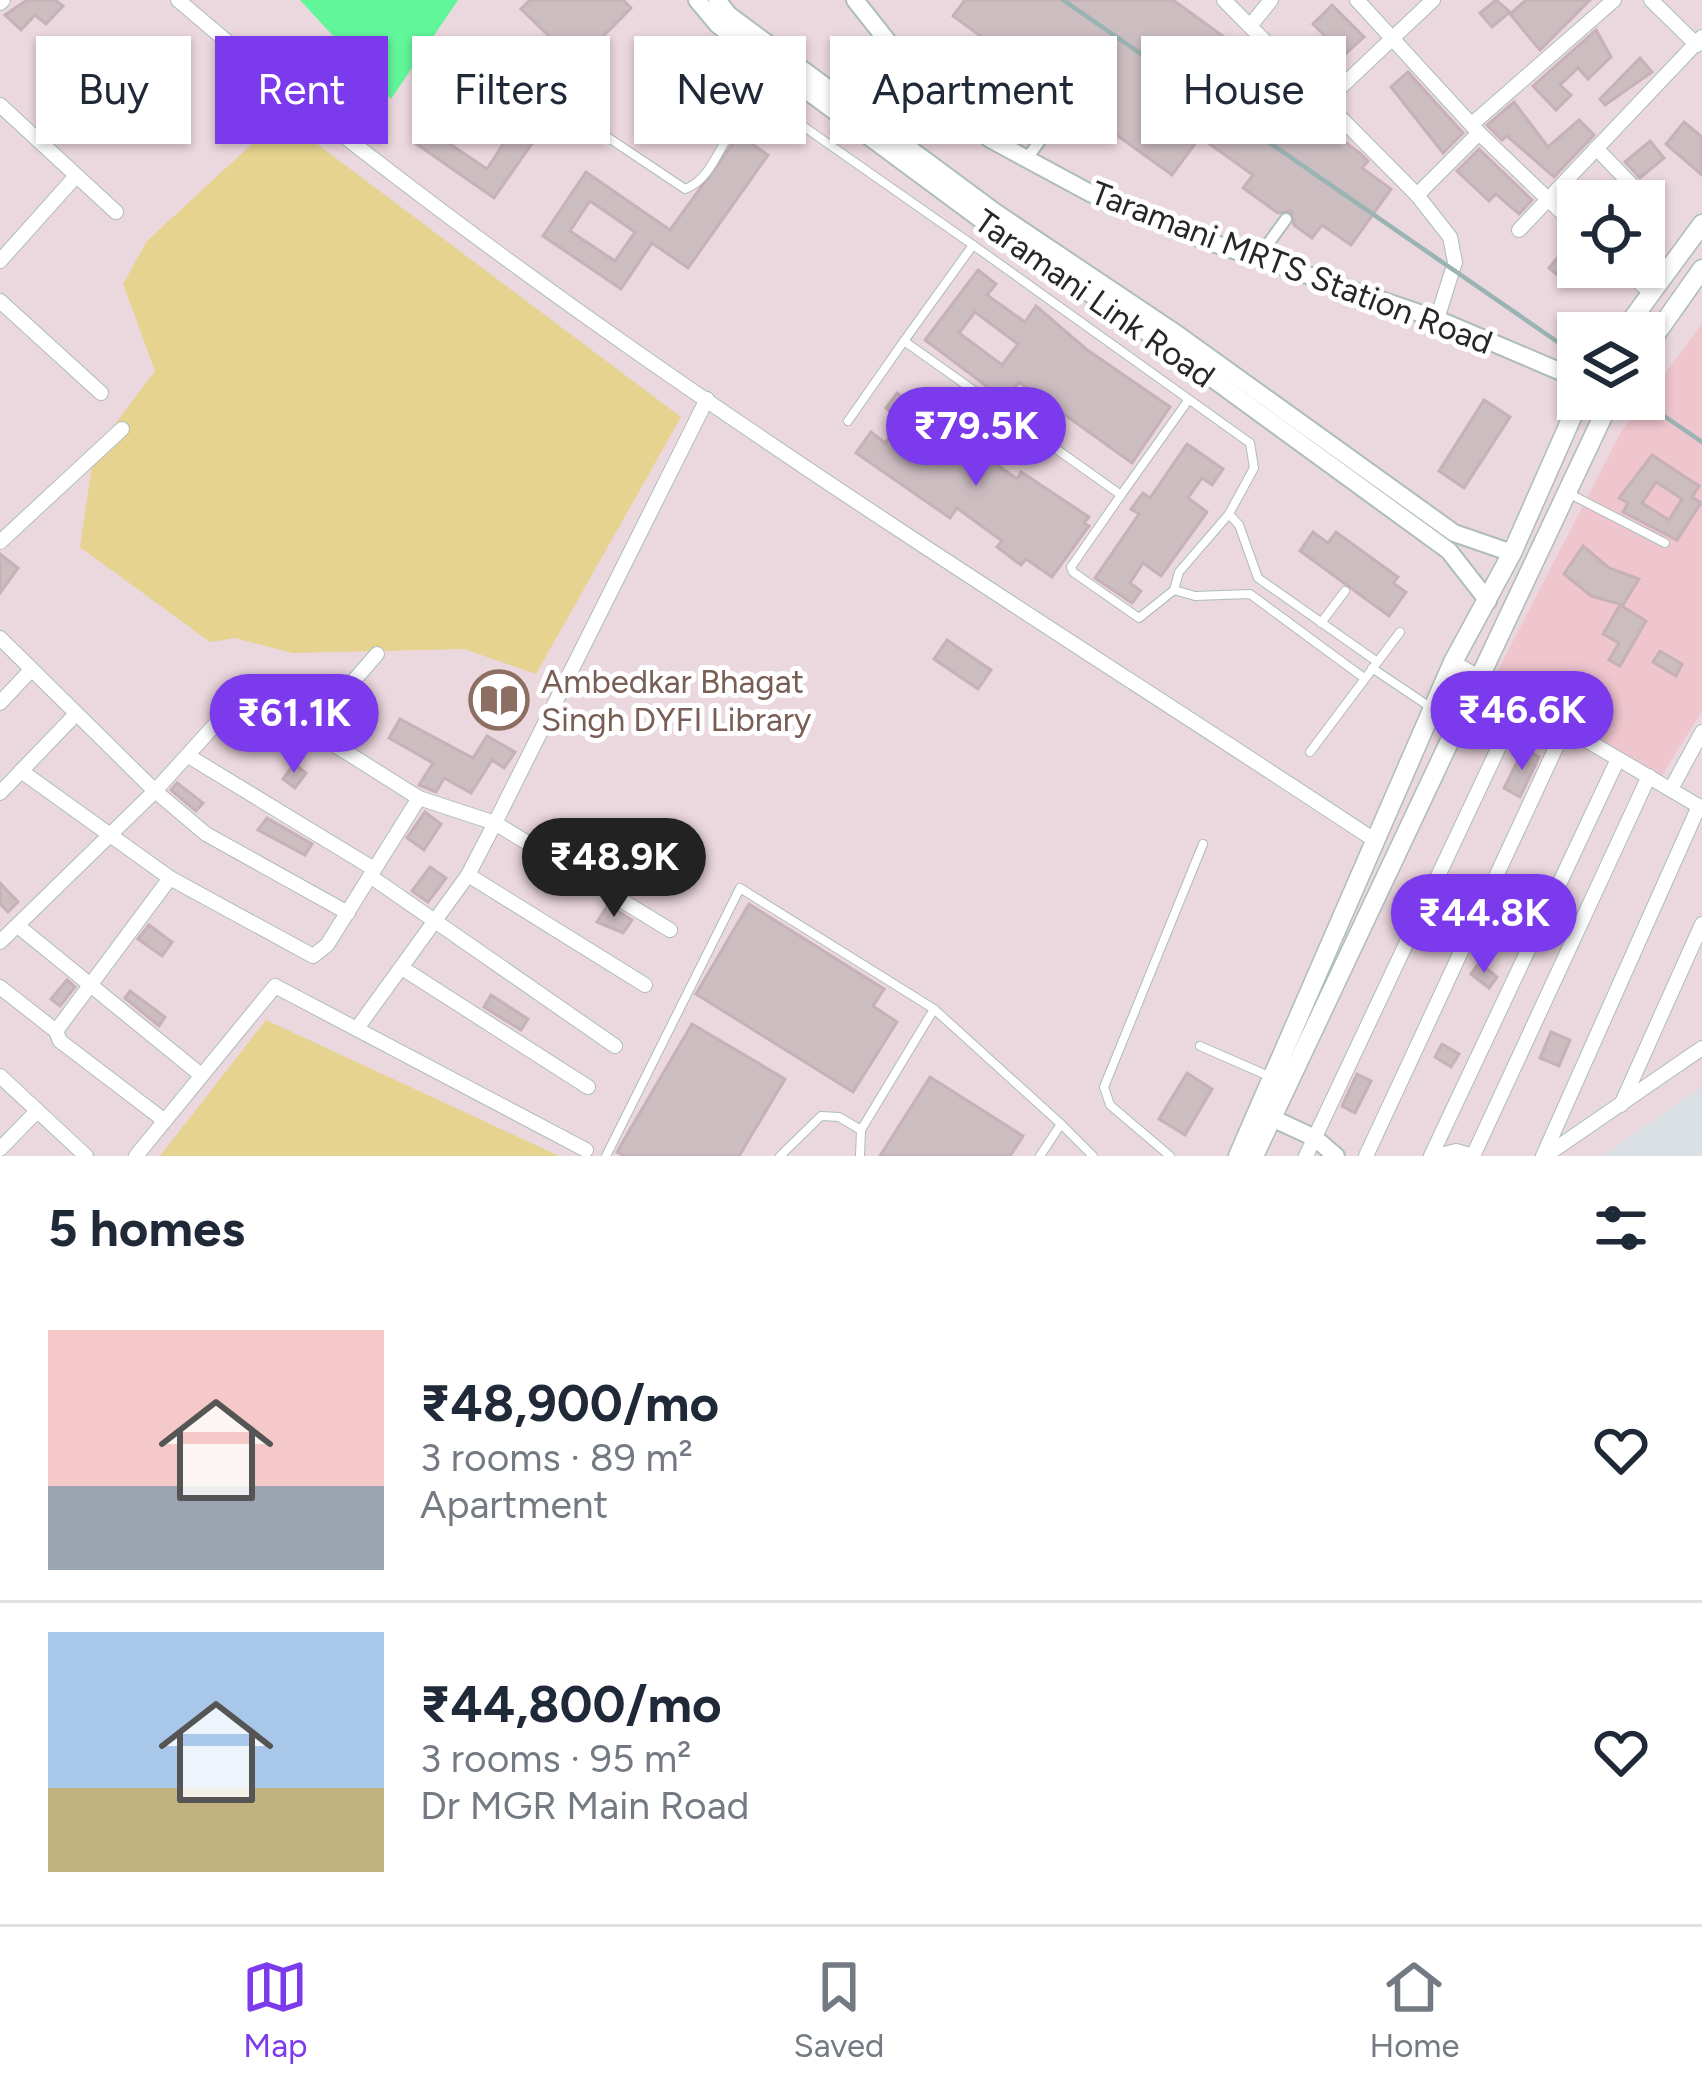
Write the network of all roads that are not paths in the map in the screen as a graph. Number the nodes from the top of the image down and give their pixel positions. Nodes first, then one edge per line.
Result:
1 (178, 0) edge
2 (697, 0) edge
3 (717, 0) edge
4 (855, 0) edge
5 (1224, 0) edge
6 (1271, 0) edge
7 (1357, 0) edge
8 (1433, 0) edge
9 (1614, 0) edge
10 (1651, 0) edge
11 (1250, 26) junction
12 (1259, 36) edge
13 (1393, 36) junction
14 (1699, 41) edge
15 (1346, 82) edge
16 (0, 105) edge
17 (1346, 128) edge
18 (1476, 128) junction
19 (610, 139) edge
20 (1038, 144) edge
21 (1596, 148) junction
22 (1027, 158) junction
23 (76, 176) junction
24 (1627, 180) edge
25 (1417, 195) junction
26 (1546, 200) junction
27 (1557, 210) edge
28 (116, 212) dead end
29 (1286, 219) dead end
30 (1702, 224) edge
31 (1519, 230) dead end
32 (973, 245) junction
33 (1257, 259) junction
34 (0, 261) edge
35 (1702, 269) edge
36 (1646, 288) edge
37 (1649, 291) junction
38 (0, 302) edge
39 (1636, 312) edge
40 (1437, 319) junction
41 (1665, 321) edge
42 (904, 341) junction
43 (1557, 370) edge
44 (101, 393) dead end
45 (707, 399) junction
46 (1186, 402) junction
47 (1571, 420) edge
48 (1600, 420) edge
49 (848, 421) dead end
50 (122, 429) dead end
51 (1564, 491) junction
52 (1121, 495) junction
53 (1229, 514) junction
54 (0, 542) edge
55 (1665, 543) dead end
56 (1512, 553) junction
57 (1174, 590) junction
58 (1345, 591) dead end
59 (1488, 601) junction
60 (1322, 622) junction
61 (1400, 632) dead end
62 (0, 638) edge
63 (377, 654) dead end
64 (1453, 662) junction
65 (1374, 664) junction
66 (31, 670) junction
67 (1478, 673) junction
68 (1364, 678) junction
69 (1522, 698) junction
70 (0, 703) edge
71 (1434, 710) junction
72 (75, 715) junction
73 (1566, 726) junction
74 (311, 730) junction
75 (1702, 732) edge
76 (1310, 752) dead end
77 (190, 757) junction
78 (1618, 759) junction
79 (21, 771) junction
80 (1649, 776) junction
81 (1671, 789) junction
82 (154, 791) junction
83 (0, 793) edge
84 (419, 798) junction
85 (1700, 807) edge
86 (495, 823) junction
87 (109, 836) junction
88 (1376, 841) junction
89 (1203, 844) dead end
90 (372, 872) junction
91 (468, 875) junction
92 (170, 878) junction
93 (348, 914) junction
94 (435, 920) junction
95 (1702, 924) edge
96 (18, 926) junction
97 (670, 930) dead end
98 (0, 941) edge
99 (402, 968) junction
100 (87, 986) junction
101 (645, 986) dead end
102 (0, 987) edge
103 (934, 1009) junction
104 (358, 1027) junction
105 (56, 1031) junction
106 (615, 1046) dead end
107 (1200, 1046) dead end
108 (1702, 1048) edge
109 (201, 1075) junction
110 (0, 1076) edge
111 (1272, 1078) junction
112 (588, 1087) dead end
113 (1622, 1105) junction
114 (37, 1111) junction
115 (1265, 1115) junction
116 (165, 1120) junction
117 (1060, 1124) junction
118 (861, 1130) junction
119 (1315, 1138) junction
120 (0, 1149) edge
121 (586, 1150) dead end
122 (86, 1156) edge
123 (136, 1156) edge
124 (606, 1156) edge
125 (780, 1156) edge
126 (860, 1156) edge
127 (1040, 1156) edge
128 (1093, 1156) edge
129 (1170, 1156) edge
130 (1238, 1156) edge
131 (1254, 1156) edge
132 (1306, 1156) edge
133 (1336, 1156) edge
134 (1366, 1156) edge
135 (1434, 1156) edge
136 (1473, 1156) edge
137 (1544, 1156) edge

1 - 45 street
2 - 59 street, Taramani Link Road
3 - 56 street, Taramani Link Road
4 - 22 street, Taramani MRTS Station Road
5 - 11 street
6 - 11 street
7 - 13 street
8 - 13 street
9 - 18 street
10 - 14 street
11 - 12 street
13 - 15 street
13 - 18 street
14 - 21 street
16 - 23 street
17 - 25 street
18 - 25 street
18 - 26 street
19 - 32 lane
20 - 22 street
21 - 24 street
21 - 26 street
22 - 33 street, Taramani MRTS Station Road
23 - 28 street
23 - 34 street
25 - 40 street
26 - 27 street
26 - 31 street
29 - 33 street
30 - 37 main road
32 - 42 lane
32 - 46 lane
33 - 40 street, Taramani MRTS Station Road
35 - 41 main road
36 - 37 street
37 - 39 main road
38 - 44 street
40 - 43 street, Taramani MRTS Station Road
42 - 49 lane
42 - 52 lane
45 - 86 street
45 - 88 street
46 - 52 lane
46 - 53 lane
47 - 56 main road
48 - 51 main road
50 - 54 street
51 - 55 lane
51 - 67 main road
52 - 57 lane
53 - 57 lane
53 - 60 lane
56 - 59 main road
57 - 68 lane
58 - 60 lane
59 - 64 main road
60 - 65 lane
61 - 65 lane
62 - 66 street
63 - 74 street
64 - 67 street
64 - 71 main road
65 - 68 lane
65 - 71 lane
66 - 70 street
66 - 72 street
67 - 69 street
67 - 115 main road
68 - 76 lane
69 - 73 street
69 - 119 street
71 - 88 main road
72 - 79 street
72 - 82 street
73 - 78 street
73 - 134 street
74 - 77 street
74 - 84 street
75 - 81 street
77 - 82 street
77 - 90 street
78 - 80 street
78 - 135 street
79 - 83 street
79 - 87 street
80 - 81 street
80 - 136 street
81 - 85 street
82 - 87 street
82 - 93 street
84 - 86 street
84 - 90 street
85 - 137 street
86 - 91 street
86 - 97 street
87 - 92 street
87 - 96 street
88 - 111 main road
89 - 129 lane
90 - 93 street
90 - 94 street
91 - 94 street
91 - 101 street
92 - 93 street
92 - 100 street
94 - 99 street
94 - 106 street
95 - 113 street
96 - 98 street
96 - 100 street
99 - 104 street
99 - 112 street
100 - 105 street
100 - 109 street
102 - 105 street
103 - 117 lane
103 - 118 lane
103 - 124 lane
104 - 109 street
104 - 121 street
105 - 116 street
107 - 111 lane
108 - 113 street
109 - 116 street
110 - 114 street
111 - 115 main road
113 - 137 street
114 - 120 street
114 - 122 street
115 - 119 street
115 - 130 main road
115 - 131 main road
116 - 123 street
117 - 127 lane
117 - 128 lane
118 - 125 lane
118 - 126 lane
119 - 132 street
119 - 133 street
135 - 136 street

